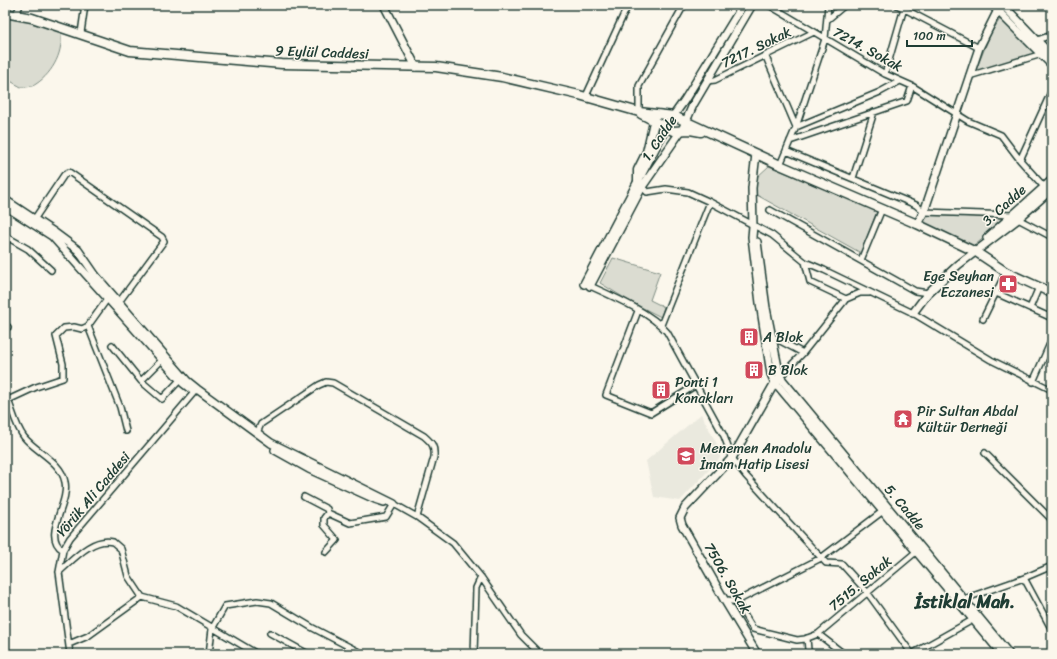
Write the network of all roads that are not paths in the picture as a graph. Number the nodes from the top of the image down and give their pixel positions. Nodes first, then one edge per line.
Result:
1 (20, 5) edge
2 (85, 5) edge
3 (384, 5) edge
4 (628, 5) edge
5 (684, 5) edge
6 (743, 5) edge
7 (752, 5) edge
8 (770, 5) edge
9 (828, 5) edge
10 (845, 5) edge
11 (897, 5) edge
12 (992, 5) edge
13 (1005, 6) edge
14 (904, 8) junction
15 (998, 9) edge
16 (5, 14) edge
17 (16, 15) junction
18 (827, 20) junction
19 (814, 32) junction
20 (81, 33) junction
21 (1052, 35) edge
22 (825, 39) junction
23 (1038, 40) junction
24 (979, 48) junction
25 (1042, 54) junction
26 (766, 56) junction
27 (1052, 56) edge
28 (1052, 65) edge
29 (416, 67) junction
30 (885, 74) junction
31 (969, 76) junction
32 (707, 81) junction
33 (900, 81) junction
34 (912, 86) junction
35 (1052, 90) edge
36 (586, 96) junction
37 (638, 112) junction
38 (874, 112) junction
39 (956, 114) junction
40 (674, 116) junction
41 (687, 121) junction
42 (654, 122) junction
43 (796, 126) junction
44 (667, 128) junction
45 (680, 132) junction
46 (709, 133) junction
47 (790, 141) junction
48 (786, 150) junction
49 (756, 154) junction
50 (1020, 160) junction
51 (780, 165) junction
52 (853, 178) junction
53 (1052, 180) edge
54 (640, 184) junction
55 (1048, 189) edge
56 (5, 200) edge
57 (710, 202) junction
58 (5, 206) edge
59 (882, 209) junction
60 (770, 210) dead end
61 (924, 212) junction
62 (1016, 217) junction
63 (35, 218) junction
64 (917, 224) junction
65 (753, 226) junction
66 (5, 236) edge
67 (1052, 237) edge
68 (976, 252) junction
69 (861, 260) junction
70 (805, 262) junction
71 (51, 270) dead end
72 (1006, 272) junction
73 (1052, 281) edge
74 (587, 285) joint
75 (1039, 288) junction
76 (1050, 292) edge
77 (870, 293) junction
78 (928, 293) junction
79 (996, 293) junction
80 (108, 298) junction
81 (846, 299) junction
82 (119, 302) junction
83 (1030, 308) junction
84 (638, 311) junction
85 (913, 313) junction
86 (1052, 318) edge
87 (983, 319) dead end
88 (661, 325) junction
89 (88, 326) junction
90 (771, 335) junction
91 (1052, 339) edge
92 (112, 345) dead end
93 (803, 353) junction
94 (162, 360) junction
95 (777, 379) junction
96 (180, 380) junction
97 (141, 381) junction
98 (1033, 382) junction
99 (696, 385) junction
100 (1052, 390) edge
101 (196, 391) junction
102 (6, 401) edge
103 (126, 431) dead end
104 (257, 433) junction
105 (985, 452) dead end
106 (732, 458) junction
107 (304, 497) dead end
108 (394, 504) junction
109 (883, 511) junction
110 (328, 512) junction
111 (417, 516) junction
112 (1052, 520) edge
113 (63, 550) junction
114 (917, 551) junction
115 (326, 552) dead end
116 (821, 558) junction
117 (1052, 566) edge
118 (59, 572) junction
119 (481, 577) junction
120 (1024, 578) junction
121 (867, 592) junction
122 (142, 597) junction
123 (964, 599) junction
124 (725, 601) junction
125 (735, 602) junction
126 (976, 618) junction
127 (212, 629) junction
128 (1052, 630) edge
129 (270, 632) dead end
130 (818, 634) junction
131 (807, 638) junction
132 (68, 644) junction
133 (352, 652) edge
134 (70, 654) edge
135 (209, 654) edge
136 (257, 654) edge
137 (308, 654) edge
138 (363, 654) edge
139 (474, 654) edge
140 (540, 654) edge
141 (757, 654) edge
142 (812, 654) edge
143 (844, 654) edge
144 (1002, 654) edge
145 (1009, 654) edge

1 - 17 street
2 - 20 street
3 - 29 street
4 - 36 street
5 - 37 street
6 - 40 street, 1. Cadde
7 - 32 street, 1. Cadde
8 - 19 street, 7214. Sokak
9 - 18 street
10 - 18 street
11 - 14 street
12 - 15 street
13 - 15 street
13 - 23 street
14 - 24 street
14 - 30 street
15 - 24 street
15 - 25 street
16 - 17 main road, 9 Eylül Caddesi
17 - 20 main road, 9 Eylül Caddesi
18 - 22 street
19 - 22 street, 7214. Sokak
19 - 26 street, 7217. Sokak
20 - 29 main road, 9 Eylül Caddesi
21 - 23 street
22 - 30 street, 7214. Sokak
22 - 43 street
23 - 27 street
24 - 31 street
25 - 28 street
25 - 31 street
26 - 32 street, 7217. Sokak
26 - 43 street
29 - 36 main road, 9 Eylül Caddesi
30 - 33 street, 7214. Sokak
31 - 39 street
32 - 41 street, 1. Cadde
33 - 34 street, 7214. Sokak
33 - 43 street
34 - 38 street
34 - 39 street, 7214. Sokak
35 - 50 street
36 - 37 main road, 9 Eylül Caddesi
37 - 40 main road, 9 Eylül Caddesi
37 - 42 main road, 9 Eylül Caddesi
38 - 47 street
38 - 52 street
39 - 50 street, 7214. Sokak
39 - 61 street
40 - 41 main road, 9 Eylül Caddesi
40 - 44 street, 1. Cadde
41 - 45 street, 1. Cadde
41 - 46 main road, 9 Eylül Caddesi
42 - 44 main road, 9 Eylül Caddesi
42 - 54 main road
43 - 47 street
44 - 45 main road, 9 Eylül Caddesi
44 - 54 street, 1. Cadde
45 - 46 main road, 9 Eylül Caddesi
45 - 54 street, 1. Cadde
46 - 49 main road, 9 Eylül Caddesi
47 - 48 street
48 - 51 street
48 - 52 street
49 - 51 main road, 9 Eylül Caddesi
49 - 65 street
50 - 55 street, 7214. Sokak
51 - 59 main road, 9 Eylül Caddesi
52 - 61 street
53 - 55 street, 3. Cadde
54 - 57 street
54 - 74 street, 1. Cadde
55 - 62 street, 3. Cadde
56 - 63 street
57 - 65 street
57 - 88 street
58 - 80 street
59 - 64 main road, 9 Eylül Caddesi
59 - 69 street
60 - 69 street
61 - 62 street
61 - 64 street
62 - 67 street
62 - 68 street, 3. Cadde
63 - 82 street
63 - 82 street
64 - 68 main road, 9 Eylül Caddesi
65 - 70 street
65 - 90 street
65 - 95 street
66 - 71 street
68 - 72 main road, 9 Eylül Caddesi
68 - 78 street, 3. Cadde
69 - 78 street
70 - 77 street
70 - 81 street
72 - 75 main road, 9 Eylül Caddesi
72 - 79 street
73 - 76 street
74 - 84 street
75 - 76 main road, 9 Eylül Caddesi
75 - 83 street
77 - 81 street
77 - 85 street
78 - 85 street, 3. Cadde
79 - 83 street
79 - 87 street
80 - 89 street
80 - 94 street
81 - 93 street
82 - 101 street
83 - 86 street
84 - 88 street
84 - 99 street
85 - 98 street
88 - 99 street
89 - 102 street
89 - 103 street
90 - 93 street
90 - 95 street
91 - 98 street
92 - 97 street
93 - 95 street
94 - 96 street
94 - 97 street
95 - 106 street
95 - 109 street
95 - 123 street, 5. Cadde
96 - 97 street
96 - 101 street
98 - 100 street
99 - 106 street
101 - 104 street
101 - 108 street
101 - 113 street, Yörük Ali Caddesi
102 - 113 street, Yörük Ali Caddesi
104 - 108 street
104 - 111 street
105 - 112 street
106 - 116 street
106 - 124 street, 7506. Sokak
107 - 110 street
108 - 110 street
108 - 111 street
109 - 114 street
109 - 116 street
110 - 115 street
111 - 119 street
113 - 118 street
114 - 121 street, 7515. Sokak
114 - 126 street
116 - 121 street
116 - 125 street
117 - 120 street
118 - 122 street
118 - 132 street
119 - 139 street
119 - 140 street
120 - 123 street
120 - 128 street
121 - 126 street
121 - 130 street, 7515. Sokak
122 - 127 street
122 - 132 street
123 - 126 street, 5. Cadde
124 - 125 street
124 - 141 street, 7506. Sokak
125 - 131 street
126 - 144 street
126 - 145 street, 5. Cadde
127 - 133 street
127 - 135 street
127 - 136 street
129 - 137 street
130 - 131 street
130 - 143 street
131 - 142 street
132 - 134 street
133 - 138 street

